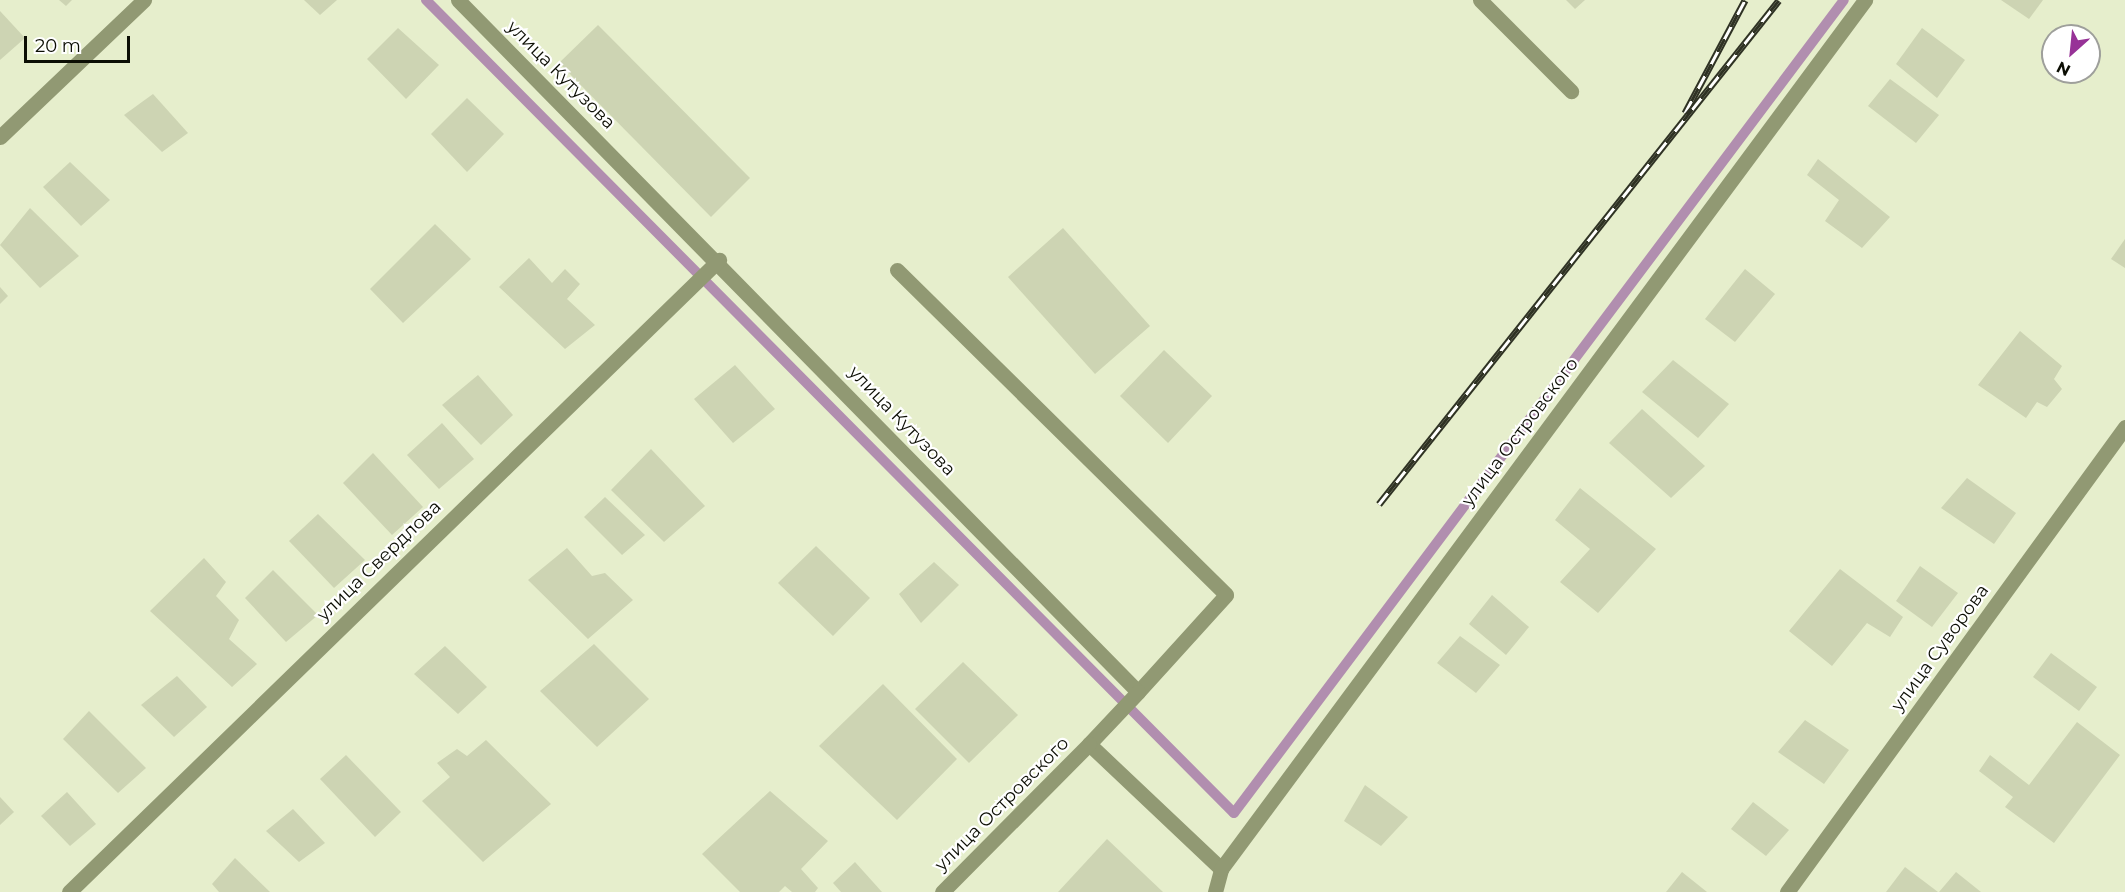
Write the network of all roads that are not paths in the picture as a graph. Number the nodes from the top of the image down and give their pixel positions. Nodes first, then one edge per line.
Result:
1 (144, 0) edge
2 (458, 0) edge
3 (1480, 0) edge
4 (1865, 0) edge
5 (1571, 91) dead end
6 (0, 137) edge
7 (719, 260) junction
8 (897, 270) dead end
9 (2125, 427) edge
10 (1138, 692) junction
11 (1089, 744) junction
12 (1221, 869) junction
13 (69, 892) edge
14 (942, 892) edge
15 (1215, 892) edge
16 (1787, 892) edge

1 - 6 street
2 - 7 street, улица Кутузова
3 - 5 street
4 - 12 street, улица Островского
7 - 10 street, улица Кутузова
7 - 13 street, улица Свердлова
8 - 10 street
9 - 16 street, улица Суворова
10 - 11 street
11 - 12 street
11 - 14 street, улица Островского
12 - 15 street, улица Островского

